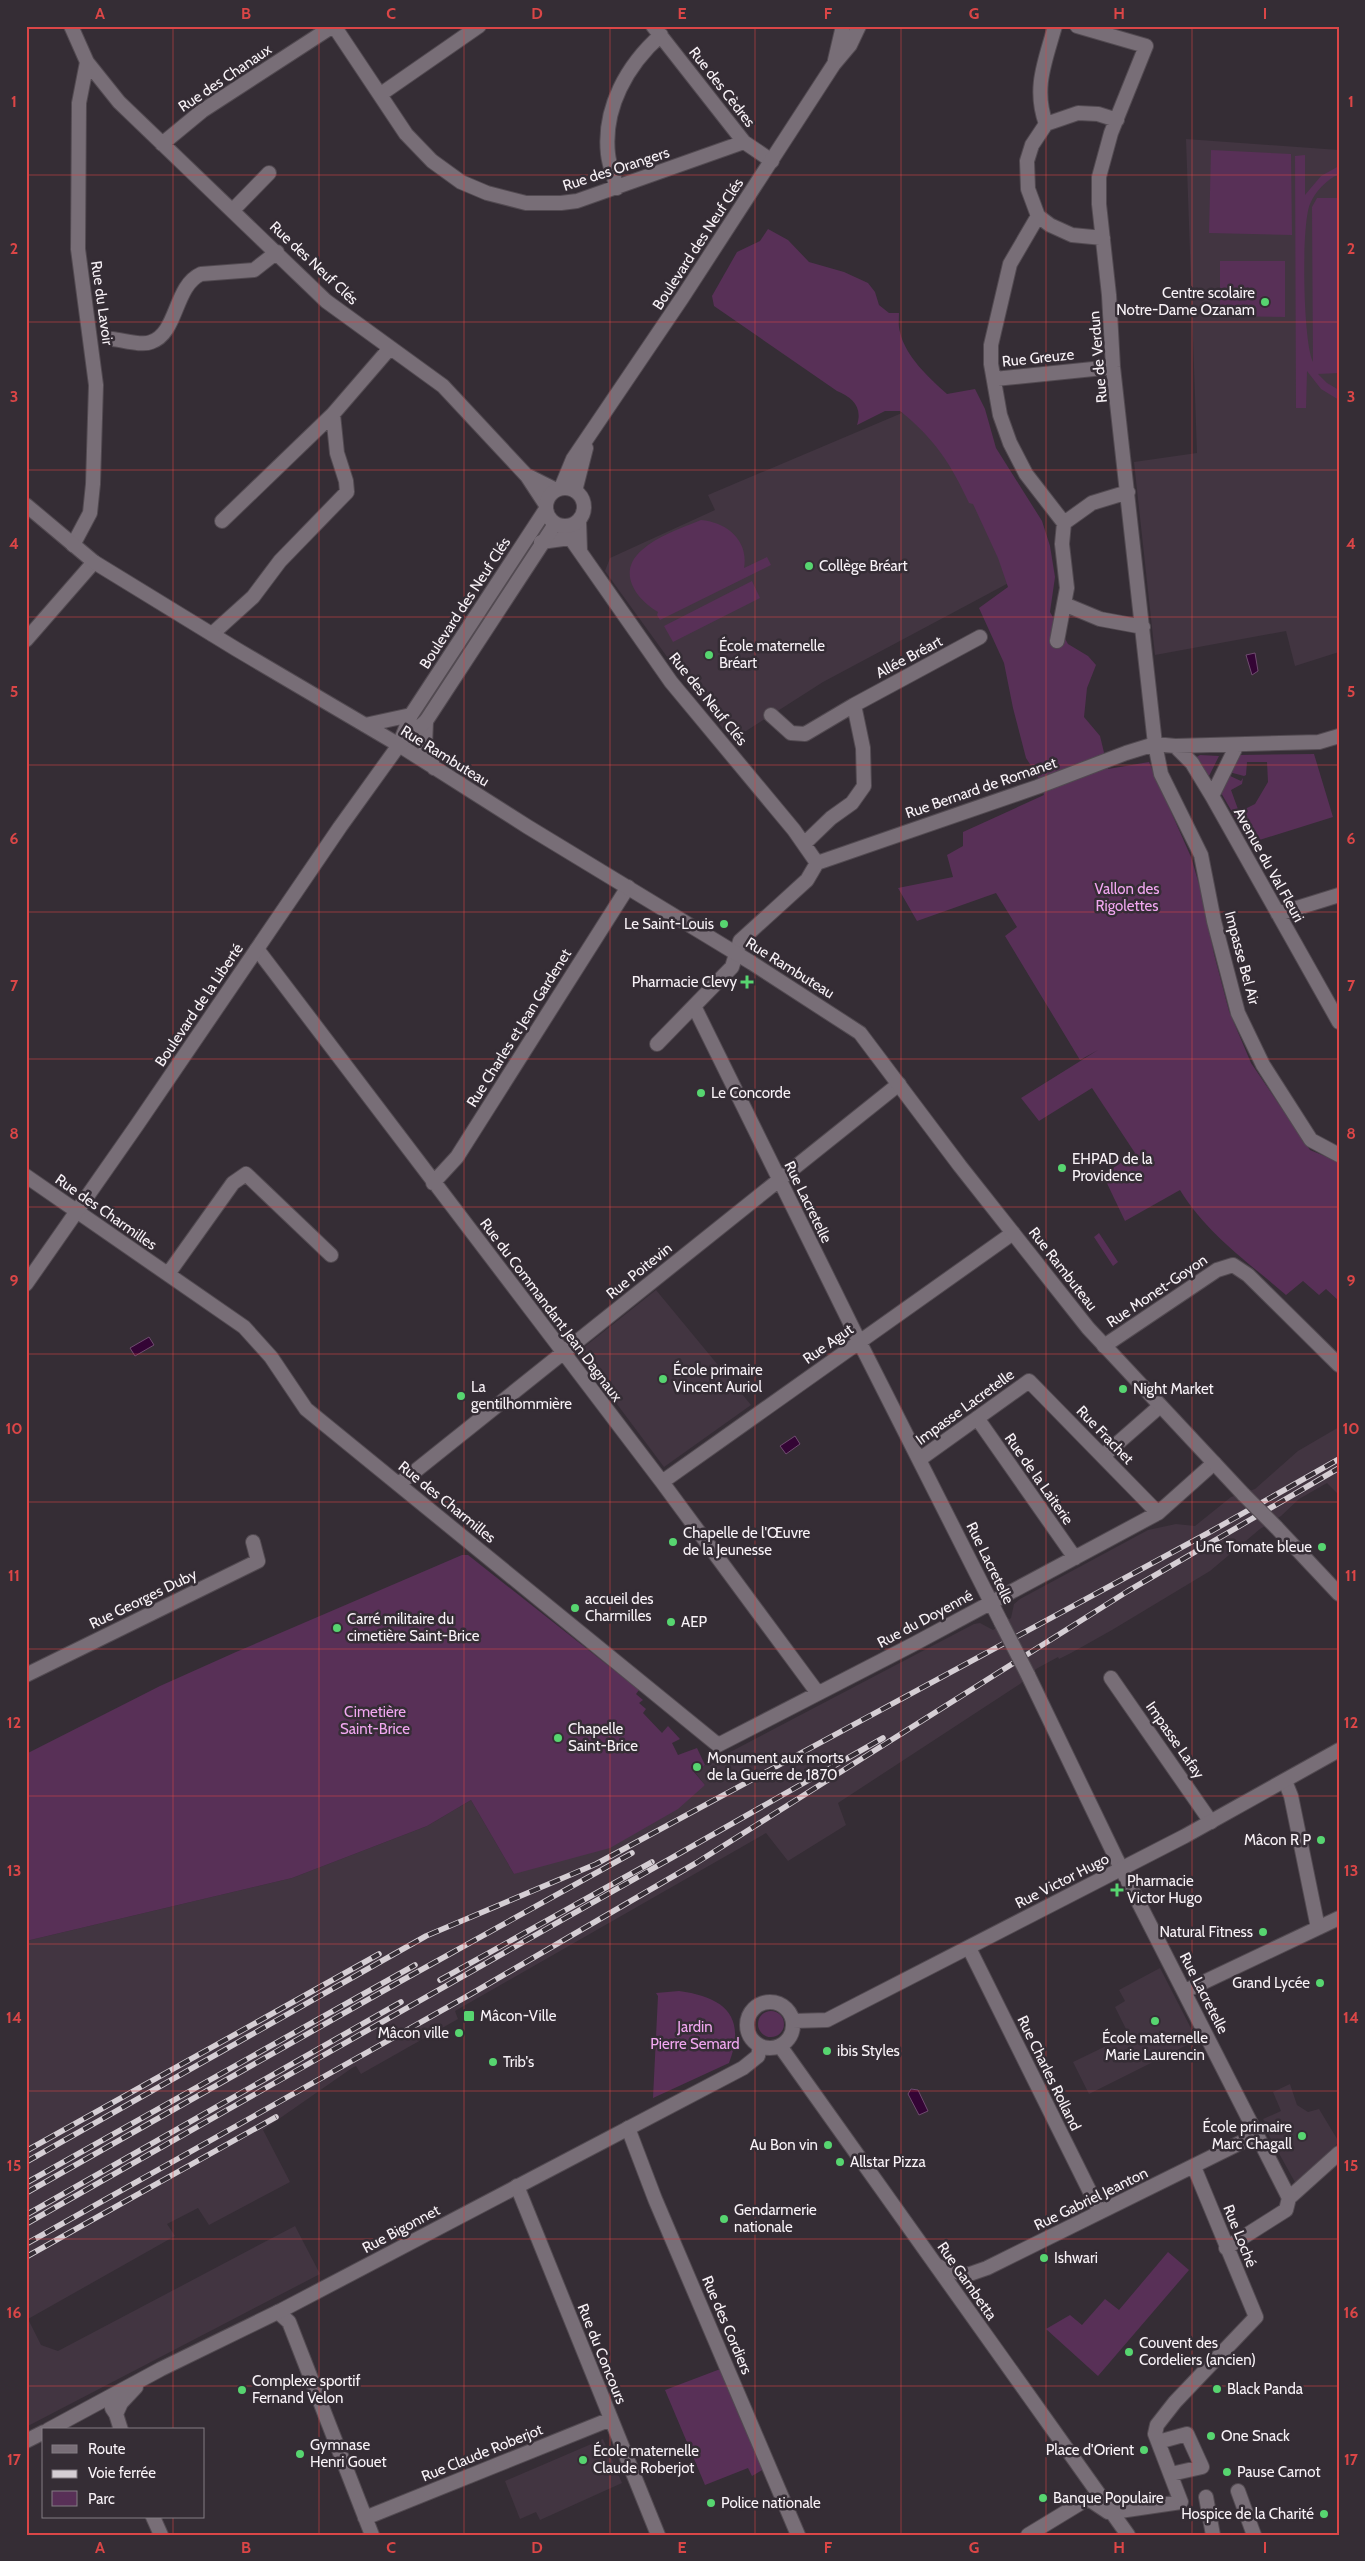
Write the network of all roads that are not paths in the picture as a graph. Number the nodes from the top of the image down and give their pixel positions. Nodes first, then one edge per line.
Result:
1 (71, 26) edge
2 (333, 26) edge
3 (479, 26) edge
4 (843, 26) edge
5 (859, 26) edge
6 (1055, 26) edge
7 (1077, 26) edge
8 (657, 31) edge
9 (87, 62) junction
10 (834, 64) junction
11 (381, 94) junction
12 (1117, 120) junction
13 (1046, 124) junction
14 (744, 142) junction
15 (162, 144) junction
16 (772, 161) junction
17 (269, 173) dead end
18 (617, 188) junction
19 (233, 210) junction
20 (1038, 216) junction
21 (1103, 238) junction
22 (277, 252) junction
23 (112, 339) dead end
24 (390, 348) junction
25 (1114, 367) junction
26 (995, 379) junction
27 (333, 414) junction
28 (588, 442) junction
29 (527, 476) junction
30 (559, 489) junction
31 (576, 491) junction
32 (1128, 492) junction
33 (26, 505) edge
34 (546, 507) junction
35 (222, 521) dead end
36 (579, 521) junction
37 (1064, 524) junction
38 (562, 529) junction
39 (541, 542) junction
40 (73, 545) junction
41 (580, 551) junction
42 (94, 562) junction
43 (1064, 604) junction
44 (1143, 627) junction
45 (212, 634) junction
46 (980, 637) dead end
47 (26, 640) edge
48 (1057, 641) dead end
49 (854, 705) junction
50 (411, 715) junction
51 (771, 715) dead end
52 (426, 721) junction
53 (365, 725) junction
54 (1339, 736) edge
55 (1155, 744) junction
56 (399, 745) junction
57 (1237, 745) junction
58 (1175, 746) junction
59 (434, 768) junction
60 (1212, 796) junction
61 (804, 844) junction
62 (817, 863) junction
63 (628, 887) junction
64 (1339, 895) edge
65 (1278, 914) junction
66 (257, 949) junction
67 (736, 954) junction
68 (694, 1006) junction
69 (1339, 1022) edge
70 (657, 1044) dead end
71 (899, 1084) junction
72 (1339, 1155) edge
73 (26, 1176) edge
74 (779, 1180) junction
75 (434, 1183) junction
76 (76, 1211) junction
77 (1014, 1233) junction
78 (331, 1255) dead end
79 (168, 1274) junction
80 (26, 1284) edge
81 (859, 1342) junction
82 (1104, 1346) junction
83 (564, 1352) junction
84 (1339, 1365) edge
85 (1029, 1381) joint
86 (1159, 1407) junction
87 (978, 1418) junction
88 (1103, 1456) junction
89 (920, 1459) junction
90 (1214, 1463) junction
91 (662, 1482) junction
92 (399, 1484) junction
93 (1158, 1513) junction
94 (253, 1542) dead end
95 (1075, 1558) junction
96 (1339, 1594) edge
97 (992, 1603) junction
98 (26, 1675) edge
99 (1111, 1678) dead end
100 (818, 1692) junction
101 (718, 1744) joint
102 (1339, 1750) edge
103 (1285, 1781) junction
104 (1211, 1822) junction
105 (1122, 1868) junction
106 (1339, 1918) edge
107 (1318, 1928) junction
108 (970, 1948) junction
109 (1185, 1991) junction
110 (793, 2021) junction
111 (760, 2046) junction
112 (780, 2046) junction
113 (628, 2128) junction
114 (1256, 2135) junction
115 (1338, 2157) edge
116 (1194, 2167) junction
117 (517, 2186) junction
118 (1289, 2198) junction
119 (1100, 2212) junction
120 (1227, 2247) junction
121 (937, 2266) junction
122 (278, 2312) junction
123 (161, 2369) junction
124 (104, 2400) junction
125 (116, 2414) junction
126 (611, 2419) junction
127 (52, 2428) edge
128 (121, 2428) edge
129 (42, 2433) edge
130 (26, 2441) edge
131 (1158, 2442) junction
132 (1171, 2474) junction
133 (1086, 2478) junction
134 (1238, 2491) dead end
135 (1206, 2497) dead end
136 (1075, 2504) junction
137 (1115, 2515) junction
138 (153, 2518) edge
139 (365, 2518) junction
140 (161, 2535) edge
141 (372, 2535) edge
142 (658, 2535) edge
143 (798, 2535) edge
144 (1028, 2535) edge
145 (1128, 2535) edge
146 (1213, 2535) edge
147 (1254, 2535) edge

1 - 9 street, Rue des Neuf Clés
2 - 11 street, Rue des Orangers
2 - 15 street, Rue des Chanaux
3 - 11 street
4 - 10 street, Boulevard des Neuf Clés
5 - 10 street, Boulevard des Neuf Clés
6 - 13 street
7 - 12 street, Rue de Verdun
8 - 14 street, Rue des Cèdres
8 - 18 street
9 - 15 street, Rue des Neuf Clés
9 - 40 street, Rue du Lavoir
10 - 16 street, Boulevard des Neuf Clés
11 - 18 street, Rue des Orangers
12 - 13 street
12 - 21 street, Rue de Verdun
13 - 20 street
14 - 16 street, Rue des Cèdres
14 - 18 street, Rue des Orangers
15 - 19 street, Rue des Neuf Clés
16 - 28 street, Boulevard des Neuf Clés
17 - 19 street
19 - 22 street, Rue des Neuf Clés
20 - 21 street
20 - 26 street
21 - 25 street, Rue de Verdun
22 - 23 street
22 - 24 street, Rue des Neuf Clés
24 - 27 street
24 - 29 street, Rue des Neuf Clés
25 - 26 street, Rue Greuze
25 - 32 street, Rue de Verdun
26 - 37 street
27 - 35 street
27 - 45 street
28 - 30 street, Boulevard des Neuf Clés
28 - 31 street, Boulevard des Neuf Clés
29 - 30 street, Rue des Neuf Clés
29 - 34 street, Rue des Neuf Clés
30 - 31 street
30 - 34 street
31 - 36 street
32 - 37 street
32 - 44 street, Rue de Verdun
33 - 40 street, Rue Rambuteau
34 - 38 street
34 - 50 street, Boulevard des Neuf Clés
36 - 38 street
36 - 41 street
37 - 43 street
38 - 39 street, Boulevard des Neuf Clés
38 - 39 street
38 - 41 street, Rue des Neuf Clés
39 - 52 street, Boulevard des Neuf Clés
40 - 42 street, Rue Rambuteau
41 - 61 street, Rue des Neuf Clés
42 - 45 street, Rue Rambuteau
42 - 47 street
43 - 44 street
43 - 48 street
44 - 55 street, Rue de Verdun
45 - 53 street, Rue Rambuteau
46 - 49 street, Allée Bréart
49 - 51 street, Allée Bréart
49 - 61 street
50 - 53 street
50 - 56 street, Boulevard des Neuf Clés
52 - 56 street, Boulevard des Neuf Clés
52 - 59 street
53 - 56 street, Rue Rambuteau
54 - 57 street
55 - 58 street
55 - 62 street, Rue Bernard de Romanet
55 - 72 street, Impasse Bel Air
56 - 59 street, Rue Rambuteau
56 - 66 street, Boulevard de la Liberté
57 - 58 street
57 - 60 street
58 - 60 street, Avenue du Val Fleuri
59 - 63 street, Rue Rambuteau
60 - 65 street, Avenue du Val Fleuri
61 - 62 street, Rue des Neuf Clés
62 - 67 street
63 - 67 street, Rue Rambuteau
63 - 75 street, Rue Charles et Jean Gardenet
64 - 65 street
65 - 69 street, Avenue du Val Fleuri
66 - 75 street, Rue du Commandant Jean Dagnaux
66 - 76 street, Boulevard de la Liberté
67 - 68 street
67 - 71 street, Rue Rambuteau
68 - 70 street
68 - 74 street, Rue Lacretelle
71 - 74 street, Rue Poitevin
71 - 77 street, Rue Rambuteau
73 - 76 street, Rue des Charmilles
74 - 81 street, Rue Lacretelle
74 - 83 street, Rue Poitevin
75 - 83 street, Rue du Commandant Jean Dagnaux
76 - 79 street, Rue des Charmilles
76 - 80 street, Boulevard de la Liberté
77 - 81 street, Rue Agut
77 - 82 street, Rue Rambuteau
78 - 79 street
79 - 92 street, Rue des Charmilles
81 - 89 street, Rue Lacretelle
81 - 91 street, Rue Agut
82 - 84 street, Rue Monet-Goyon
82 - 86 street, Rue Rambuteau
83 - 91 street, Rue du Commandant Jean Dagnaux
83 - 92 street, Rue Poitevin
85 - 87 street, Impasse Lacretelle
85 - 88 street, Rue Frachet
86 - 88 street
86 - 90 street, Rue Rambuteau
87 - 89 street, Impasse Lacretelle
87 - 95 street, Rue de la Laiterie
88 - 93 street, Rue Frachet
89 - 97 street, Rue Lacretelle
90 - 93 street, Rue du Doyenné
90 - 96 street, Rue Rambuteau, bridge
91 - 100 street, Rue du Commandant Jean Dagnaux
92 - 101 street, Rue des Charmilles
93 - 95 street, Rue du Doyenné
94 - 98 street, Rue Georges Duby
95 - 97 street, Rue du Doyenné
97 - 100 street, Rue du Doyenné
97 - 105 street, Rue Lacretelle, bridge
99 - 104 street, Impasse Lafay
100 - 101 street, Rue du Doyenné
102 - 103 street, Rue Victor Hugo
103 - 104 street, Rue Victor Hugo
103 - 107 street
104 - 105 street, Rue Victor Hugo
105 - 108 street, Rue Victor Hugo
105 - 109 street, Rue Lacretelle
106 - 107 street
107 - 109 street
108 - 110 street, Rue Victor Hugo
108 - 119 street, Rue Charles Rolland
109 - 114 street, Rue Lacretelle
110 - 111 street
110 - 112 street
111 - 112 street
111 - 113 street, Rue Bigonnet
112 - 121 street, Rue Gambetta
113 - 117 street, Rue Bigonnet
113 - 143 street, Rue des Cordiers
114 - 116 street, Rue Gabriel Jeanton
114 - 118 street, Rue Lacretelle
115 - 118 street
116 - 119 street, Rue Gabriel Jeanton
116 - 120 street, Rue Loché
117 - 122 street, Rue Bigonnet
117 - 126 street, Rue du Concours
118 - 120 street
119 - 121 street, Rue Gabriel Jeanton
120 - 131 street, Rue Loché
121 - 133 street, Rue Gambetta
122 - 123 street, Rue Bigonnet
122 - 139 street
123 - 124 street, Rue Bigonnet
123 - 125 street
124 - 125 street
124 - 127 street, Rue Bigonnet
125 - 128 street
126 - 139 street, Rue Claude Roberjot
126 - 142 street, Rue du Concours
129 - 130 street
131 - 132 street
131 - 132 street
132 - 137 street
133 - 136 street
133 - 137 street, Rue Gambetta
134 - 147 street
135 - 146 street
136 - 137 street
136 - 144 street
137 - 145 street, Rue Gambetta
138 - 140 street
139 - 141 street

